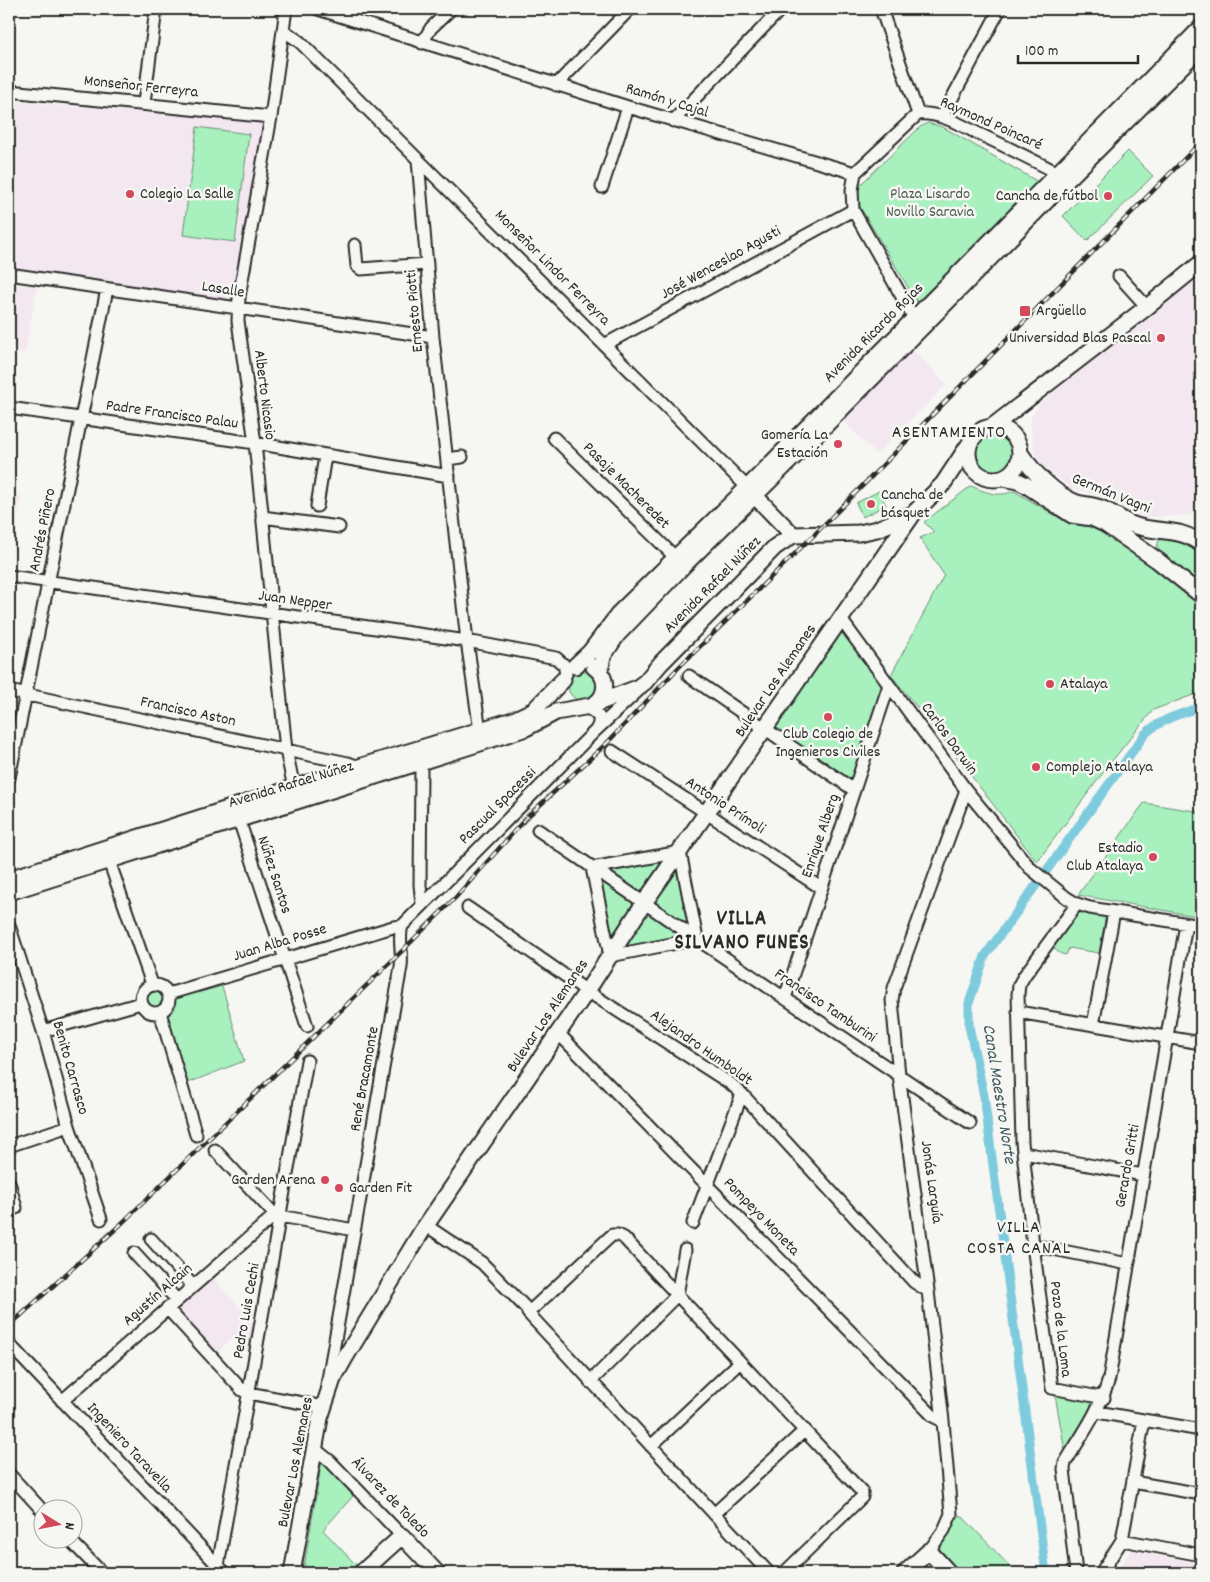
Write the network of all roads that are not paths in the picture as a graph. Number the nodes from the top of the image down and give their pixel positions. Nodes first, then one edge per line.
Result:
1 (156, 9) edge
2 (286, 9) edge
3 (318, 9) edge
4 (451, 9) edge
5 (630, 9) edge
6 (781, 9) edge
7 (881, 9) edge
8 (1000, 9) edge
9 (1201, 28) edge
10 (283, 30) junction
11 (422, 43) junction
12 (1201, 47) edge
13 (556, 85) junction
14 (9, 91) edge
15 (144, 103) junction
16 (628, 107) junction
17 (918, 114) junction
18 (271, 117) junction
19 (942, 117) junction
20 (673, 120) junction
21 (418, 160) junction
22 (855, 173) junction
23 (1061, 178) junction
24 (602, 187) dead end
25 (853, 210) junction
26 (355, 245) dead end
27 (1201, 263) edge
28 (427, 264) junction
29 (9, 274) edge
30 (1119, 276) dead end
31 (107, 289) junction
32 (1147, 307) junction
33 (239, 309) junction
34 (914, 318) junction
35 (433, 337) junction
36 (604, 345) junction
37 (890, 359) junction
38 (1027, 401) junction
39 (9, 408) edge
40 (81, 418) junction
41 (993, 426) junction
42 (554, 438) dead end
43 (254, 443) junction
44 (968, 446) junction
45 (1019, 447) junction
46 (325, 456) junction
47 (462, 457) dead end
48 (447, 459) junction
49 (980, 475) junction
50 (448, 476) junction
51 (1002, 478) junction
52 (943, 484) junction
53 (751, 491) junction
54 (316, 506) dead end
55 (912, 514) junction
56 (262, 517) junction
57 (779, 520) junction
58 (339, 528) dead end
59 (877, 529) junction
60 (1167, 531) junction
61 (793, 535) junction
62 (1201, 544) edge
63 (774, 548) junction
64 (887, 551) junction
65 (675, 558) junction
66 (1157, 560) junction
67 (9, 576) edge
68 (49, 582) junction
69 (1200, 592) edge
70 (272, 614) junction
71 (840, 618) junction
72 (467, 642) junction
73 (661, 663) junction
74 (568, 673) junction
75 (601, 674) junction
76 (689, 676) dead end
77 (645, 682) junction
78 (889, 684) junction
79 (9, 691) edge
80 (26, 695) junction
81 (588, 706) junction
82 (596, 730) junction
83 (764, 730) junction
84 (480, 731) junction
85 (286, 750) junction
86 (612, 751) dead end
87 (420, 762) junction
88 (359, 767) junction
89 (9, 778) edge
90 (310, 783) junction
91 (294, 788) junction
92 (854, 790) junction
93 (966, 790) junction
94 (707, 814) junction
95 (239, 820) junction
96 (538, 830) dead end
97 (680, 852) junction
98 (109, 861) junction
99 (592, 868) junction
100 (16, 877) edge
101 (9, 886) edge
102 (820, 888) junction
103 (9, 892) edge
104 (644, 903) junction
105 (422, 904) junction
106 (1077, 904) junction
107 (468, 908) dead end
108 (1114, 912) junction
109 (1186, 924) junction
110 (9, 926) edge
111 (402, 926) junction
112 (1201, 926) edge
113 (697, 939) junction
114 (610, 956) junction
115 (285, 958) junction
116 (152, 984) junction
117 (587, 991) junction
118 (168, 994) junction
119 (785, 998) junction
120 (141, 1003) junction
121 (160, 1012) junction
122 (1018, 1012) junction
123 (1093, 1025) junction
124 (307, 1026) dead end
125 (43, 1031) junction
126 (558, 1033) junction
127 (1166, 1037) junction
128 (1201, 1043) edge
129 (307, 1061) dead end
130 (899, 1075) junction
131 (742, 1094) junction
132 (970, 1122) dead end
133 (69, 1126) junction
134 (196, 1135) dead end
135 (9, 1146) edge
136 (215, 1150) dead end
137 (1024, 1154) junction
138 (1143, 1176) junction
139 (9, 1182) edge
140 (708, 1185) junction
141 (16, 1208) dead end
142 (278, 1216) junction
143 (101, 1219) dead end
144 (693, 1223) dead end
145 (425, 1228) junction
146 (354, 1230) junction
147 (151, 1239) dead end
148 (1033, 1245) junction
149 (685, 1250) dead end
150 (134, 1253) dead end
151 (1128, 1264) junction
152 (193, 1286) junction
153 (928, 1290) junction
154 (678, 1295) junction
155 (177, 1300) junction
156 (167, 1308) junction
157 (528, 1313) junction
158 (9, 1344) edge
159 (740, 1362) junction
160 (590, 1382) junction
161 (248, 1393) junction
162 (1104, 1398) junction
163 (62, 1401) junction
164 (324, 1407) junction
165 (1097, 1412) junction
166 (1144, 1420) junction
167 (943, 1421) junction
168 (805, 1430) junction
169 (1201, 1430) edge
170 (651, 1446) junction
171 (315, 1449) junction
172 (9, 1474) edge
173 (1133, 1482) junction
174 (1201, 1494) edge
175 (33, 1500) edge
176 (714, 1514) junction
177 (402, 1536) junction
178 (1122, 1540) junction
179 (80, 1550) edge
180 (929, 1551) junction
181 (1201, 1555) edge
182 (222, 1570) edge
183 (102, 1573) edge
184 (292, 1573) edge
185 (361, 1573) edge
186 (437, 1573) edge
187 (769, 1573) edge
188 (784, 1573) edge
189 (905, 1573) edge
190 (949, 1573) edge
191 (1076, 1573) edge
192 (1101, 1573) edge

1 - 15 street
2 - 10 street, Alberto Nicasio
3 - 11 street, Ramón y Cajal
4 - 11 street
5 - 13 street
6 - 20 street
7 - 17 street, Raymond Poincaré
8 - 19 street
9 - 23 main road, Avenida Ricardo Rojas
10 - 18 street, Alberto Nicasio
10 - 21 street, Monseñor Lindor Ferreyra
11 - 13 street, Ramón y Cajal
12 - 23 main road, Avenida Ricardo Rojas
13 - 16 street, Ramón y Cajal
14 - 15 street, Monseñor Ferreyra
15 - 18 street, Monseñor Ferreyra
16 - 20 street, Ramón y Cajal
16 - 24 street
17 - 19 street, Raymond Poincaré
17 - 22 street
18 - 33 street, Alberto Nicasio
19 - 23 street, Raymond Poincaré
20 - 22 street, Ramón y Cajal
21 - 28 street, Ernesto Piotti
21 - 36 street, Monseñor Lindor Ferreyra
22 - 25 street
23 - 34 main road, Avenida Ricardo Rojas
23 - 37 main road, Avenida Ricardo Rojas
25 - 34 street
25 - 36 street, José Wenceslao Agusti
26 - 28 street
27 - 32 main road
28 - 35 street, Ernesto Piotti
29 - 31 street, Lasalle
30 - 32 street
31 - 33 street, Lasalle
31 - 40 street, Andrés Piñero
32 - 38 main road
33 - 35 street, Lasalle
33 - 43 street, Alberto Nicasio
34 - 37 main road
34 - 53 main road, Avenida Ricardo Rojas
35 - 48 street, Ernesto Piotti
36 - 53 street, Monseñor Lindor Ferreyra
37 - 53 main road, Avenida Ricardo Rojas
38 - 41 main road
38 - 45 main road
39 - 40 street, Padre Francisco Palau
40 - 43 street, Padre Francisco Palau
40 - 68 street, Andrés Piñero
41 - 44 main road
41 - 45 main road
42 - 65 street, Pasaje Macheredet
43 - 46 street, Padre Francisco Palau
43 - 56 street, Alberto Nicasio
44 - 49 main road
44 - 52 main road
45 - 51 main road
45 - 60 main road, Germán Vagni
46 - 50 street, Padre Francisco Palau
46 - 54 street
47 - 48 street
48 - 50 street, Ernesto Piotti
49 - 51 main road
49 - 52 main road
50 - 72 street
51 - 66 main road, Germán Vagni
52 - 55 main road
53 - 57 main road, Monseñor Lindor Ferreyra
53 - 65 main road, Avenida Ricardo Rojas
53 - 75 main road, Avenida Ricardo Rojas
55 - 59 main road
55 - 64 main road, Bulevar Los Alemanes
56 - 58 street
56 - 70 street, Alberto Nicasio
57 - 61 main road, Monseñor Lindor Ferreyra
57 - 63 main road
59 - 61 main road
59 - 64 main road
60 - 62 main road, Germán Vagni
60 - 66 main road
61 - 63 main road, Avenida Rafael Núñez
63 - 73 main road, Avenida Rafael Núñez
64 - 71 main road, Bulevar Los Alemanes
65 - 74 main road, Avenida Ricardo Rojas
66 - 69 main road, Germán Vagni
67 - 68 street, Juan Nepper
68 - 70 street, Juan Nepper
68 - 80 street, Andrés Piñero
70 - 72 street, Juan Nepper
70 - 85 street, Alberto Nicasio
71 - 78 street, Carlos Darwin
71 - 83 main road, Bulevar Los Alemanes
72 - 74 street, Juan Nepper
72 - 84 street
73 - 75 main road, Avenida Rafael Núñez
73 - 77 main road, Avenida Rafael Núñez
74 - 75 main road, Avenida Rafael Núñez
74 - 81 main road
74 - 84 main road, Avenida Rafael Núñez
75 - 81 main road
76 - 83 street
77 - 81 main road, Avenida Rafael Núñez
77 - 82 street, Pascual Spacessi
78 - 92 street, Enrique Alberg
78 - 93 street, Carlos Darwin
79 - 80 street, Francisco Aston
80 - 85 street, Francisco Aston
80 - 89 street, Andrés Piñero
81 - 82 street
81 - 87 main road, Avenida Rafael Núñez
82 - 105 street, Pascual Spacessi
83 - 92 street
83 - 94 main road, Bulevar Los Alemanes
84 - 88 main road, Avenida Rafael Núñez
85 - 88 street, Francisco Aston
85 - 91 street, Alberto Nicasio
86 - 94 street, Antonio Prímoli
87 - 95 main road, Avenida Rafael Núñez
87 - 105 street
88 - 90 main road, Avenida Rafael Núñez
90 - 91 main road, Avenida Rafael Núñez
90 - 95 main road
91 - 100 main road, Avenida Rafael Núñez
92 - 102 street, Enrique Alberg
93 - 106 street, Carlos Darwin
93 - 130 street, Jonás Larguía
94 - 97 main road, Bulevar Los Alemanes
94 - 102 street, Antonio Prímoli
95 - 98 main road, Avenida Rafael Núñez
95 - 115 street, Núñez Santos
96 - 99 street, Francisco Tamburini
97 - 99 street
97 - 104 main road, Bulevar Los Alemanes
97 - 113 street
98 - 103 main road, Avenida Rafael Núñez
98 - 116 street
99 - 104 street, Francisco Tamburini
99 - 114 street
100 - 101 main road
102 - 119 street, Enrique Alberg
104 - 113 street, Francisco Tamburini
104 - 114 main road, Bulevar Los Alemanes
105 - 111 street
106 - 108 street
106 - 122 street, Pozo de la Loma
107 - 117 street, Alejandro Humboldt
108 - 109 street
108 - 123 street
109 - 112 street
109 - 127 street, Gerardo Gritti
110 - 125 street, Benito Carrasco
111 - 115 street, Juan Alba Posse
111 - 146 street, René Bracamonte
113 - 114 street
113 - 119 street, Francisco Tamburini
114 - 117 main road, Bulevar Los Alemanes
115 - 118 street, Juan Alba Posse
115 - 124 street, Núñez Santos
116 - 118 street
116 - 120 street
117 - 126 main road, Bulevar Los Alemanes
117 - 131 street, Alejandro Humboldt
118 - 121 street
119 - 130 street, Francisco Tamburini
120 - 121 street
120 - 125 street
121 - 134 street
122 - 123 street
122 - 137 street, Pozo de la Loma
123 - 127 street
125 - 133 street, Benito Carrasco
126 - 140 street, Pompeyo Moneta
126 - 145 main road, Bulevar Los Alemanes
127 - 128 street
127 - 138 street, Gerardo Gritti
129 - 142 street, Pedro Luis Cechi
130 - 132 street, Francisco Tamburini
130 - 153 street, Jonás Larguía
131 - 140 street
131 - 153 street, Alejandro Humboldt
133 - 135 street
133 - 143 street, Benito Carrasco
136 - 142 street
137 - 138 street
137 - 148 street, Pozo de la Loma
138 - 151 street, Gerardo Gritti
139 - 141 street
140 - 144 street
140 - 167 street, Pompeyo Moneta
142 - 146 street
142 - 152 street, Agustín Alcain
142 - 161 street, Pedro Luis Cechi
145 - 157 street
145 - 164 main road, Bulevar Los Alemanes
146 - 164 street, René Bracamonte
147 - 152 street
148 - 151 street
148 - 162 street, Pozo de la Loma
149 - 154 street
150 - 155 street
151 - 162 street, Gerardo Gritti
152 - 155 street, Agustín Alcain
153 - 167 street, Jonás Larguía
154 - 157 street
154 - 159 street
154 - 160 street
155 - 156 street, Agustín Alcain
156 - 161 street
156 - 163 street, Agustín Alcain
157 - 160 street
158 - 163 street, Ingeniero Taravella
159 - 168 street
159 - 170 street
160 - 170 street
161 - 164 street
161 - 182 street, Pedro Luis Cechi
162 - 165 street, Gerardo Gritti
163 - 182 street, Ingeniero Taravella
164 - 171 main road, Bulevar Los Alemanes
165 - 166 street
165 - 191 street, Gerardo Gritti
166 - 169 street
166 - 173 street
167 - 180 street, Jonás Larguía
168 - 176 street
168 - 188 street
170 - 176 street
171 - 177 street, Álvarez de Toledo
171 - 184 main road, Bulevar Los Alemanes
172 - 175 street
173 - 174 street
173 - 178 street
176 - 187 street
177 - 185 main road
177 - 186 main road, Álvarez de Toledo
178 - 181 street
178 - 192 street
179 - 183 street
180 - 189 main road, Jonás Larguía
180 - 190 main road

